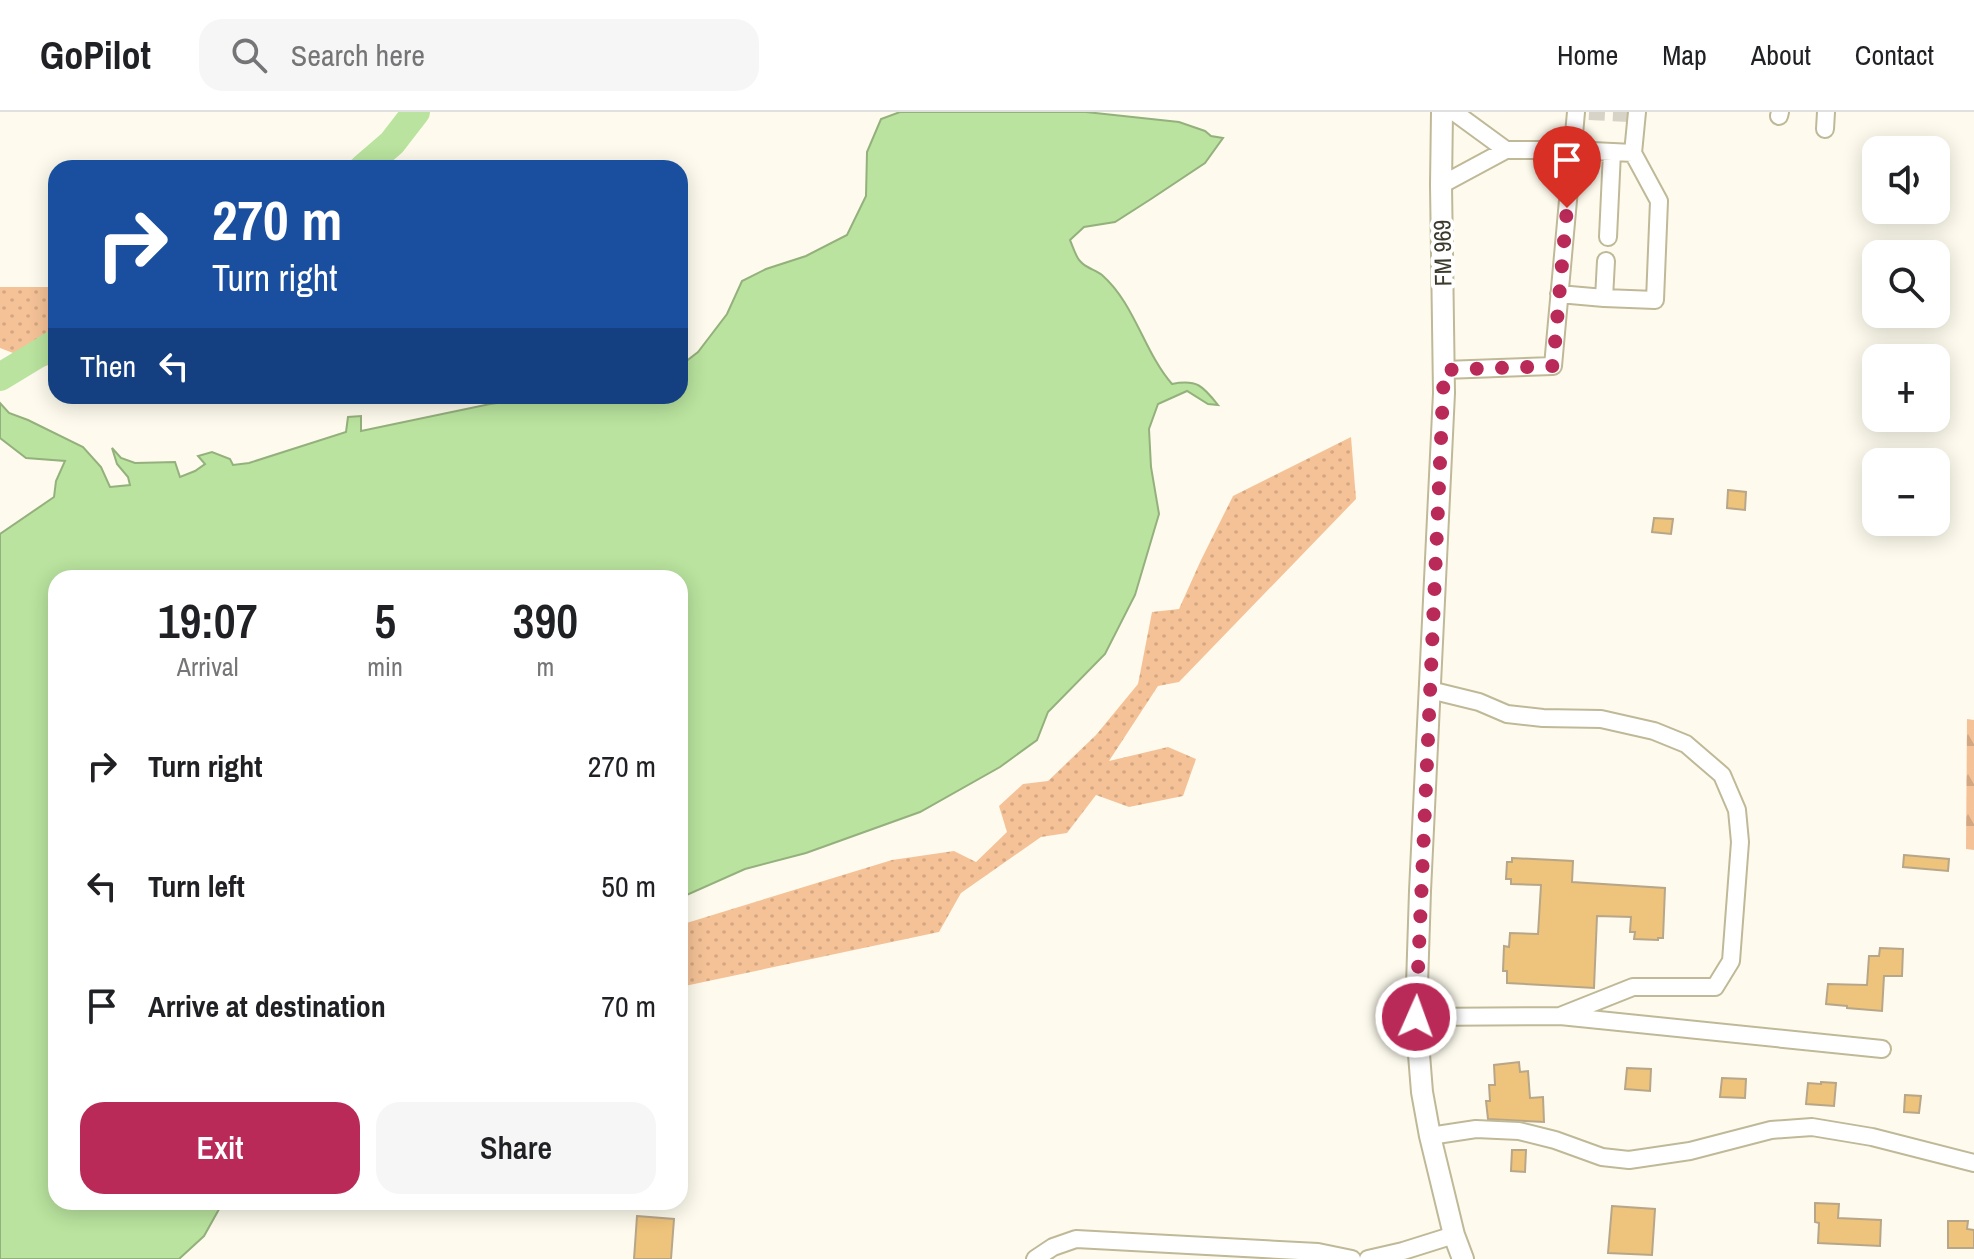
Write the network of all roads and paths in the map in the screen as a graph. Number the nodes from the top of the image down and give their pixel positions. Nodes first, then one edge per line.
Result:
1 (1442, 112) edge
2 (1454, 112) edge
3 (1576, 112) edge
4 (1635, 113) edge
5 (1506, 150) junction
6 (1572, 150) junction
7 (1612, 152) junction
8 (1633, 153) junction
9 (1441, 185) junction
10 (1608, 237) dead end
11 (1606, 261) dead end
12 (1559, 294) junction
13 (1604, 298) junction
14 (1444, 370) junction
15 (1430, 690) junction
16 (1560, 1016) junction
17 (1416, 1017) junction
18 (1882, 1049) dead end
19 (1430, 1136) junction
20 (1974, 1163) edge
21 (1454, 1235) junction
22 (1035, 1259) edge
23 (1352, 1259) edge
24 (1368, 1259) edge
25 (1463, 1259) edge

1 - 9 main road, FM 969 / FM 969
2 - 5 lane
3 - 6 lane
4 - 8 lane
5 - 6 lane
5 - 9 lane
6 - 7 lane
6 - 12 lane
7 - 8 lane
7 - 10 lane
8 - 13 lane
9 - 14 main road, FM 969 / FM 969
11 - 13 lane
12 - 13 lane
12 - 14 lane
14 - 15 main road, FM 969 / FM 969
15 - 16 lane
15 - 17 main road, FM 969
16 - 17 lane
16 - 18 lane
17 - 19 main road, FM 969
19 - 20 lane
19 - 21 main road, FM 969
21 - 24 lane
21 - 25 main road, FM 969
22 - 23 lane

